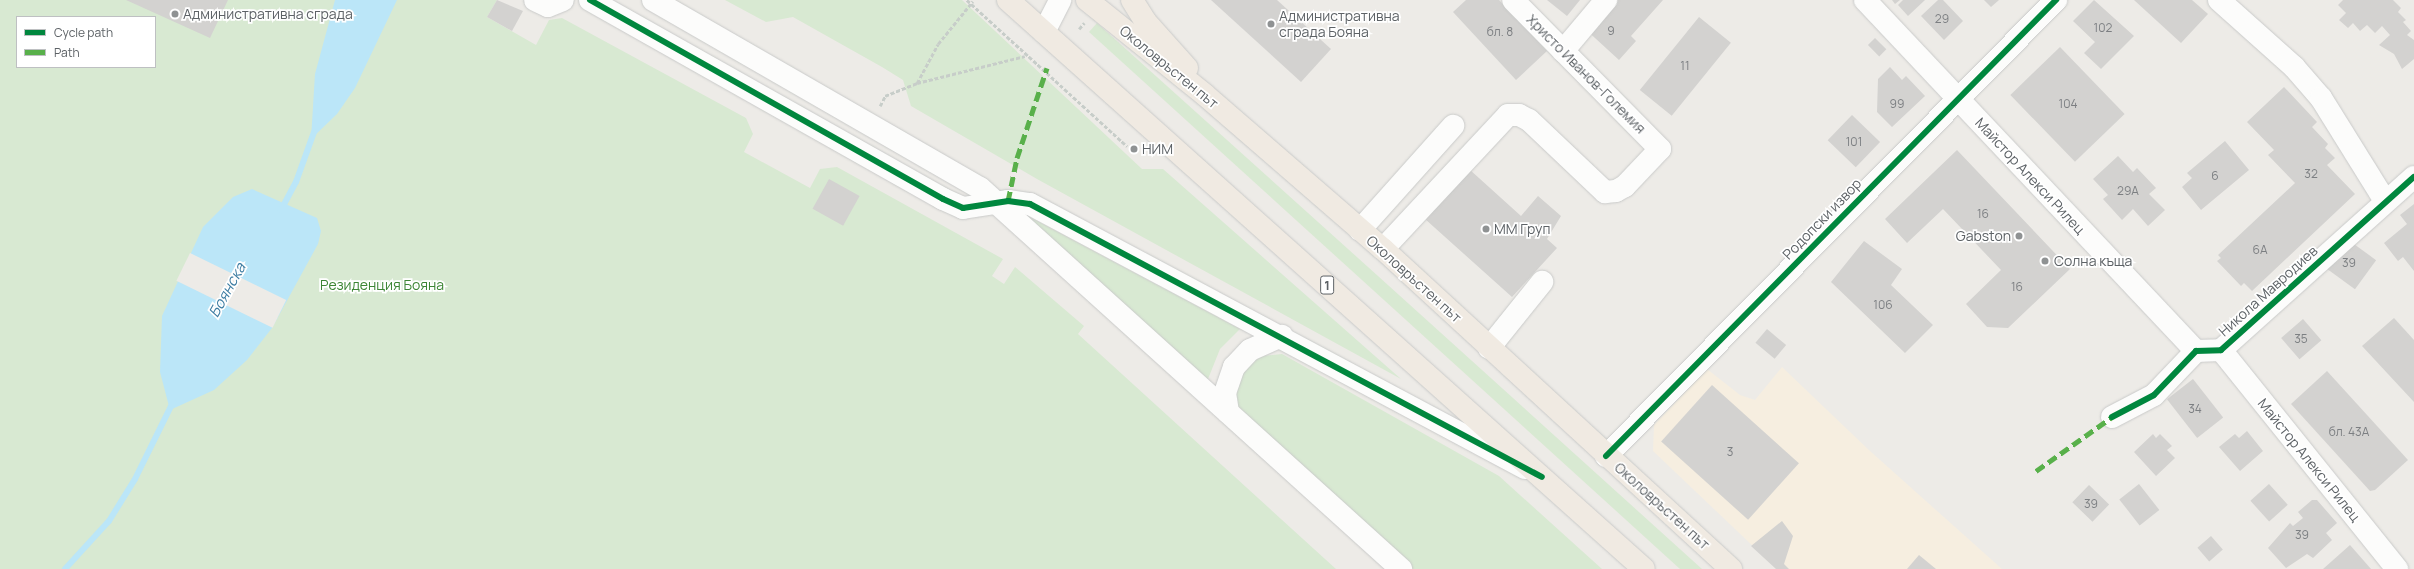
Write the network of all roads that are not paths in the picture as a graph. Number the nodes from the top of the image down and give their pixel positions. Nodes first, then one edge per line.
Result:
1 (535, 0) edge
2 (563, 0) edge
3 (590, 0) edge
4 (653, 0) edge
5 (1008, 0) edge
6 (1060, 0) edge
7 (1087, 0) edge
8 (1132, 0) edge
9 (1513, 0) edge
10 (1596, 0) edge
11 (1606, 0) edge
12 (1865, 0) edge
13 (2056, 0) edge
14 (2219, 0) edge
15 (1044, 32) junction
16 (737, 48) junction
17 (1560, 48) junction
18 (722, 76) junction
19 (1205, 96) junction
20 (1960, 100) junction
21 (1452, 126) dead end
22 (2414, 177) edge
23 (2384, 201) junction
24 (998, 202) junction
25 (1360, 230) junction
26 (1383, 249) junction
27 (1542, 282) dead end
28 (1282, 336) junction
29 (1489, 348) junction
30 (2221, 350) junction
31 (2196, 351) junction
32 (1228, 412) junction
33 (2112, 417) dead end
34 (1606, 456) junction
35 (1542, 478) junction
36 (1401, 569) edge
37 (1644, 569) edge
38 (1731, 569) edge
39 (2397, 569) edge

1 - 2 street
3 - 18 street
4 - 16 street
5 - 15 highway, 1
6 - 15 street
7 - 19 highway, Околовръстен път
8 - 19 highway
9 - 17 street, Христо Иванов-Големия
10 - 17 street
11 - 17 street
12 - 20 street, Майстор Алекси Рилец
13 - 20 street, Родопски извор
14 - 23 street
15 - 35 highway, 1
16 - 18 street
16 - 24 street
17 - 26 street, Христо Иванов-Големия
18 - 24 street
19 - 25 highway, Околовръстен път
20 - 31 street, Майстор Алекси Рилец
20 - 34 street, Родопски извор
21 - 25 street
22 - 23 street, Никола Мавродиев
23 - 30 street, Никола Мавродиев
24 - 28 street
24 - 32 street
25 - 26 highway, Околовръстен път
26 - 29 highway, Околовръстен път
27 - 29 street
28 - 32 street
28 - 35 street
29 - 34 highway, Околовръстен път
30 - 31 street, Никола Мавродиев
30 - 39 street, Майстор Алекси Рилец
31 - 33 street
32 - 36 street
34 - 38 highway, Околовръстен път
35 - 37 highway, 1

